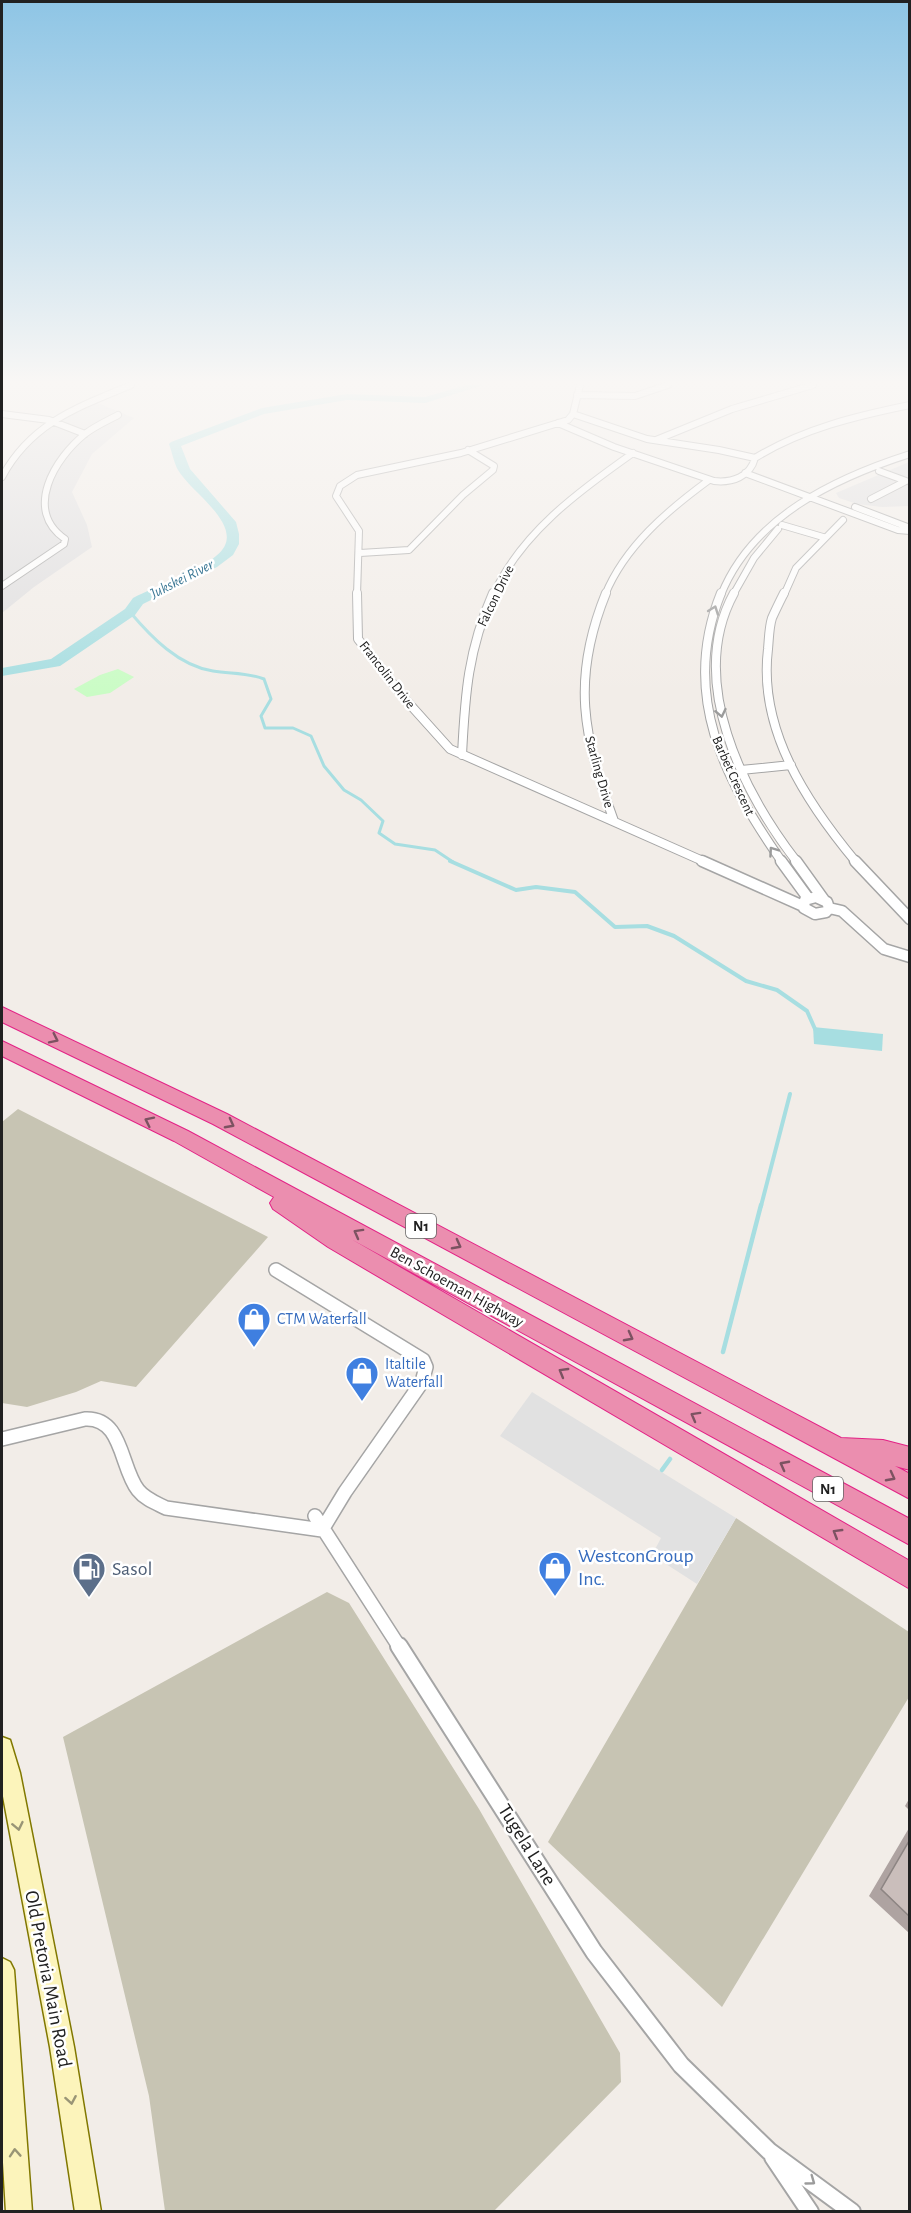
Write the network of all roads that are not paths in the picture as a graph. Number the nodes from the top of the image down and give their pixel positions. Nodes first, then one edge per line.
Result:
1 (47, 488) edge
2 (339, 488) edge
3 (471, 488) edge
4 (583, 488) edge
5 (696, 488) edge
6 (792, 488) edge
7 (830, 488) edge
8 (837, 488) edge
9 (892, 488) edge
10 (816, 497) junction
11 (871, 499) dead end
12 (843, 520) dead end
13 (782, 525) junction
14 (907, 529) edge
15 (823, 537) junction
16 (754, 540) junction
17 (764, 543) junction
18 (360, 553) junction
19 (725, 584) junction
20 (2, 585) edge
21 (736, 586) junction
22 (706, 634) junction
23 (719, 637) junction
24 (704, 680) junction
25 (717, 682) junction
26 (734, 753) junction
27 (721, 754) junction
28 (462, 755) junction
29 (791, 765) junction
30 (741, 770) junction
31 (614, 821) junction
32 (806, 902) junction
33 (826, 904) junction
34 (909, 919) edge
35 (909, 957) edge
36 (2, 1014) edge
37 (2, 1048) edge
38 (181, 1136) junction
39 (276, 1270) dead end
40 (2, 1439) edge
41 (836, 1447) junction
42 (909, 1459) edge
43 (909, 1487) edge
44 (318, 1523) junction
45 (909, 1533) edge
46 (902, 1571) edge
47 (2, 1748) edge
48 (2, 1970) edge
49 (769, 2151) junction
50 (19, 2211) edge
51 (88, 2211) edge
52 (810, 2211) edge
53 (852, 2211) edge

1 - 20 street
2 - 18 street, Francolin Drive
3 - 18 street
4 - 28 street, Falcon Drive
5 - 31 street, Starling Drive
6 - 10 street
7 - 10 street, Barbet Crescent
8 - 10 street, Barbet Crescent
9 - 11 street
10 - 13 street, Barbet Crescent
10 - 14 street
10 - 16 street, Barbet Crescent
12 - 15 street
13 - 15 street
13 - 17 street, Barbet Crescent
15 - 29 street
16 - 17 street
16 - 19 street, Barbet Crescent
17 - 21 street, Barbet Crescent
18 - 28 street, Francolin Drive
19 - 21 street
22 -> 19 street, Barbet Crescent
21 - 23 street, Barbet Crescent
22 - 23 street
22 - 24 street, Barbet Crescent
23 - 25 street, Barbet Crescent
24 - 25 street
24 - 27 street, Barbet Crescent
25 -> 26 street, Barbet Crescent
26 - 27 street
26 - 30 street, Barbet Crescent
32 -> 27 street, Barbet Crescent
28 - 31 street, Francolin Drive
29 - 30 street
29 - 34 street
30 - 33 street, Barbet Crescent
31 - 32 street, Francolin Drive
32 - 33 street
32 - 33 street
33 - 35 street
36 -> 41 highway, N1
38 -> 37 highway, Ben Schoeman Highway / N1
45 -> 38 highway, Ben Schoeman Highway / N1
46 -> 38 highway
39 - 44 street
40 - 44 street
41 - 42 highway
41 -> 43 highway, N1
44 - 49 street, Tugela Lane
47 -> 51 main road, Old Pretoria Main Road
50 -> 48 main road
49 - 52 street, Tugela Lane
49 -> 53 street, Tugela Lane

